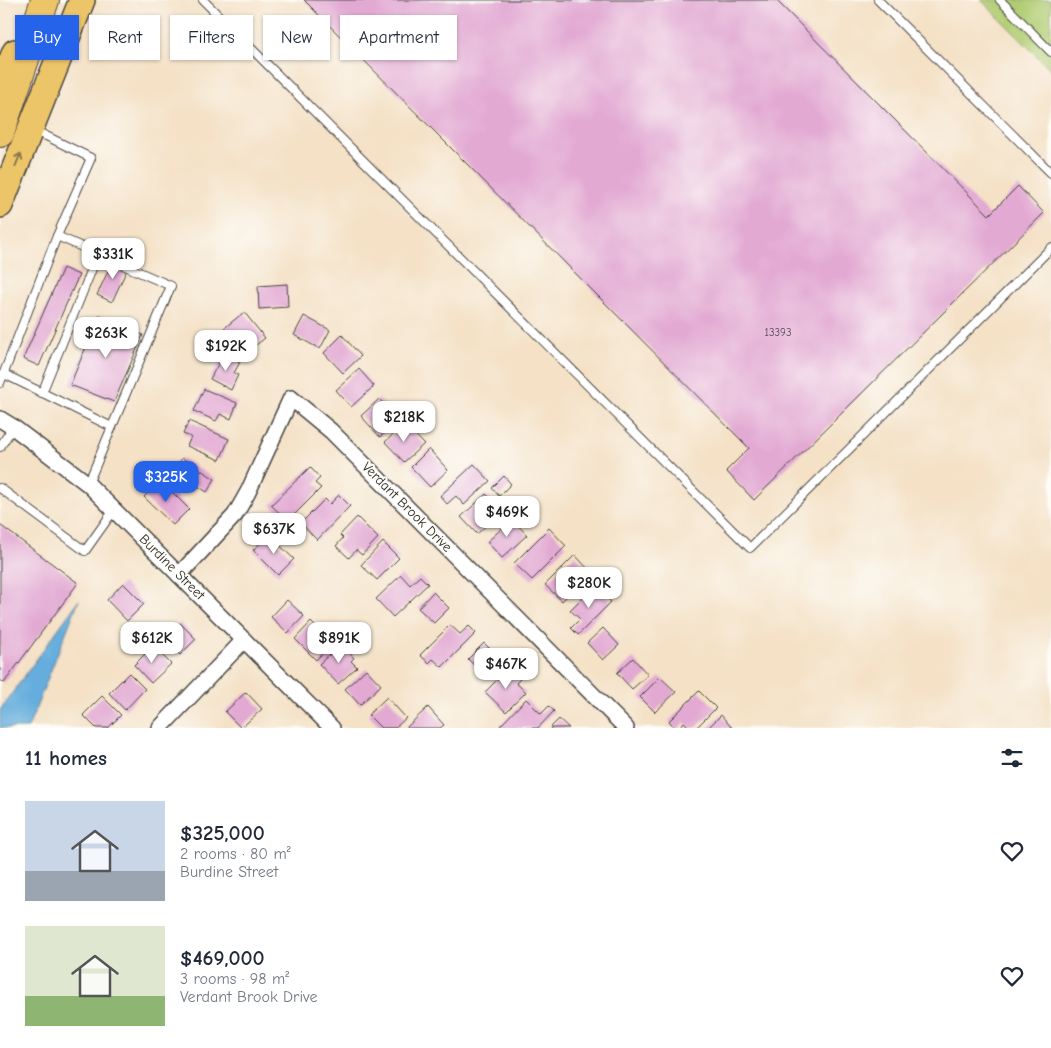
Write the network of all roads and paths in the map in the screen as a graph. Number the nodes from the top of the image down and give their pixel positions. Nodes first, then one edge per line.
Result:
1 (36, 0) edge
2 (45, 0) edge
3 (82, 0) edge
4 (203, 0) edge
5 (878, 0) edge
6 (1000, 0) edge
7 (1051, 52) edge
8 (0, 89) edge
9 (31, 128) junction
10 (0, 133) edge
11 (1051, 174) edge
12 (0, 205) edge
13 (57, 236) junction
14 (1051, 248) edge
15 (98, 254) junction
16 (4, 374) junction
17 (0, 383) edge
18 (42, 393) junction
19 (6, 423) edge
20 (112, 427) junction
21 (0, 447) edge
22 (88, 484) junction
23 (0, 488) edge
24 (114, 510) junction
25 (179, 575) junction
26 (244, 640) junction
27 (160, 728) edge
28 (332, 728) edge
29 (626, 728) edge

1 - 8 highway
2 - 10 highway
3 - 9 highway
4 - 14 lane
5 - 11 lane
6 - 7 lane
12 -> 9 highway
9 - 13 lane
13 - 15 lane
13 - 16 lane
15 - 18 lane
15 - 20 lane
16 - 17 lane
16 - 18 lane
18 - 20 lane
19 - 21 lane
19 - 22 street, Burdine Street
20 - 22 lane
22 - 24 street, Burdine Street
23 - 24 lane
24 - 25 street, Burdine Street
25 - 26 street, Burdine Street
25 - 29 street, Verdant Brook Drive
26 - 27 street
26 - 28 street, Burdine Street

